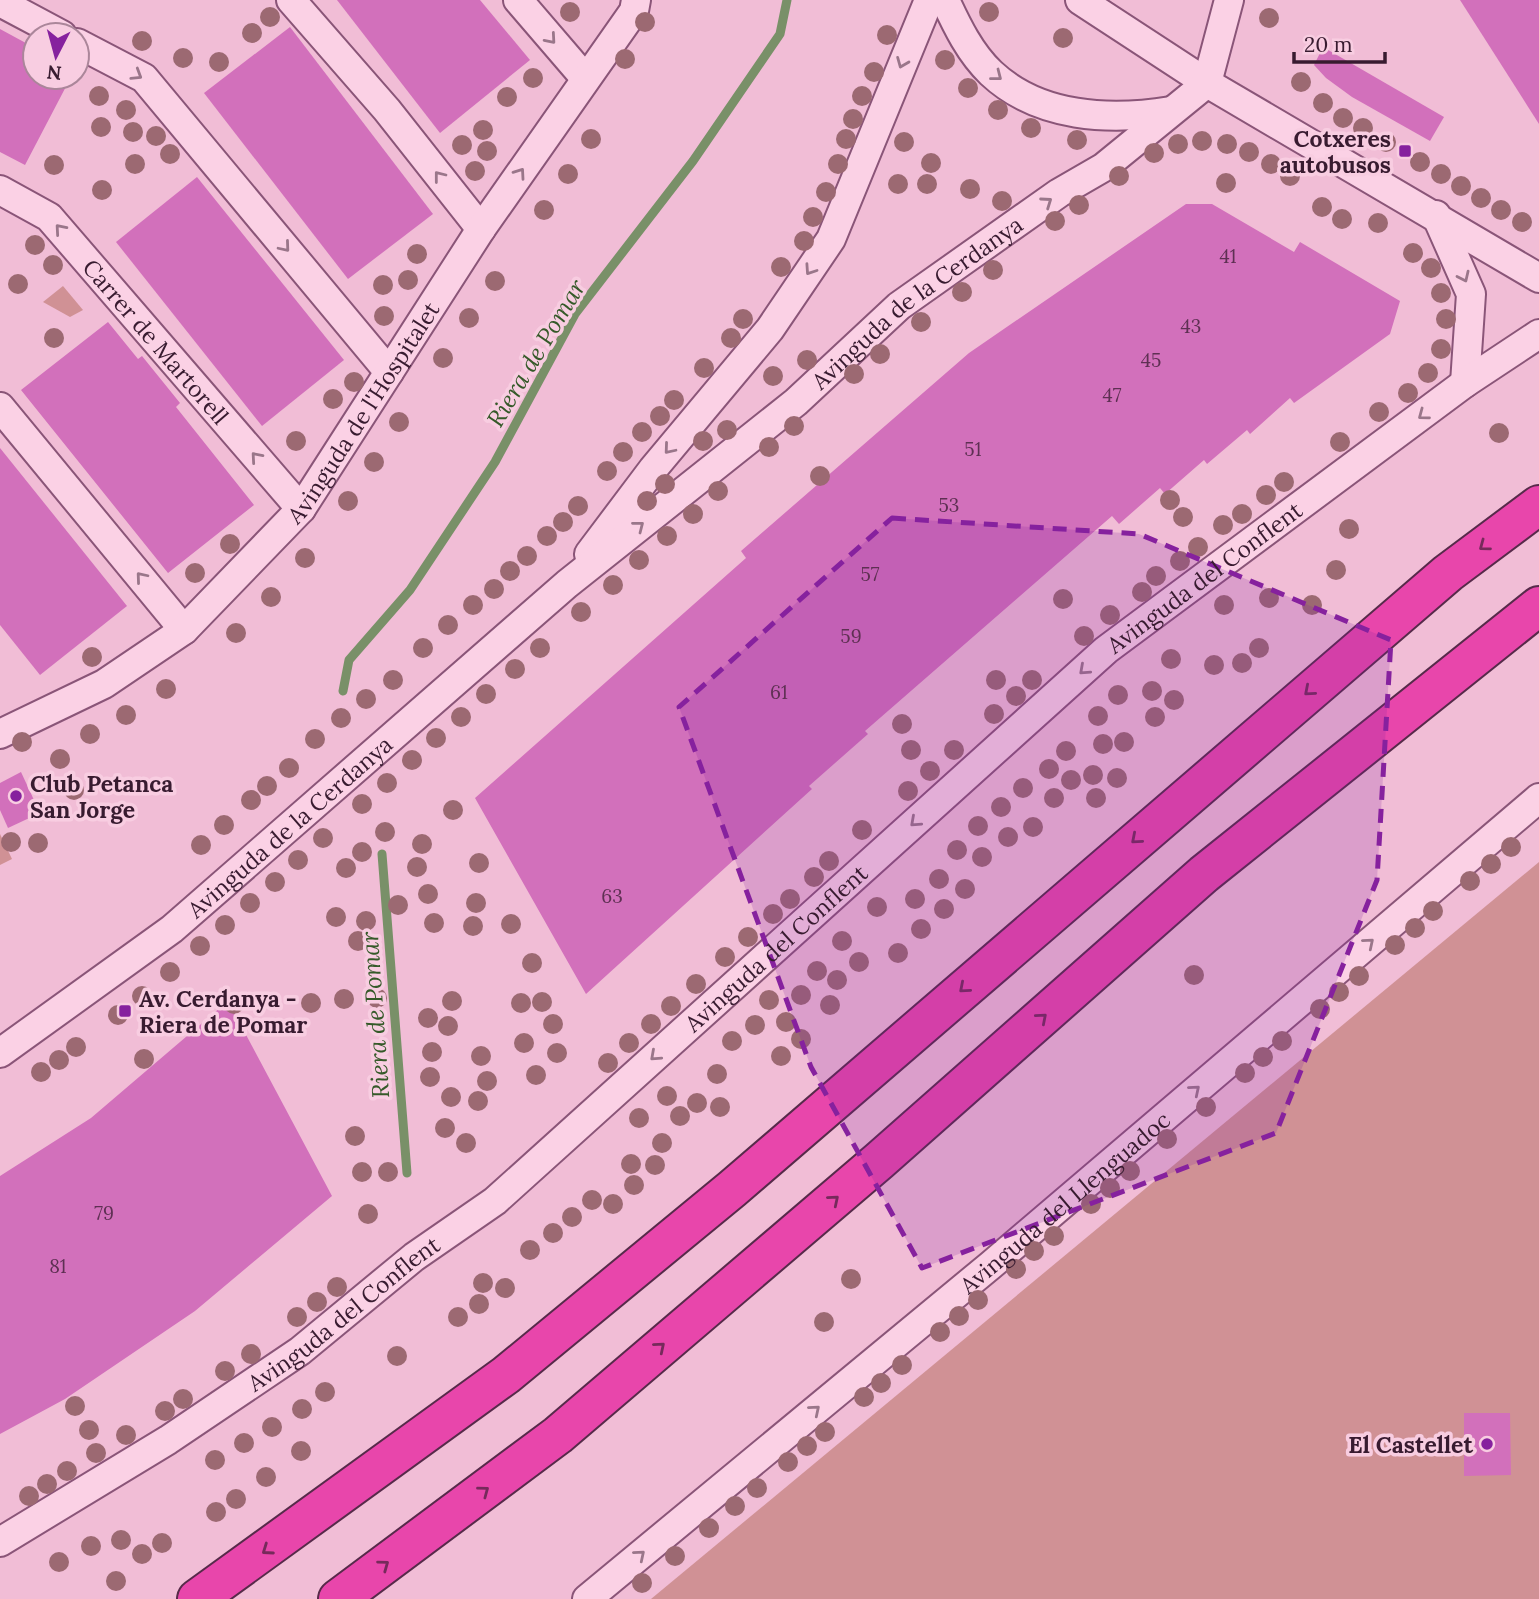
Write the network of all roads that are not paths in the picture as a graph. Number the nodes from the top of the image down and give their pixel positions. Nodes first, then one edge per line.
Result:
1 (291, 0) edge
2 (517, 0) edge
3 (636, 0) edge
4 (929, 0) edge
5 (945, 0) edge
6 (1080, 0) edge
7 (1207, 0) edge
8 (1228, 0) edge
9 (0, 2) edge
10 (36, 21) edge
11 (1219, 42) junction
12 (91, 50) edge
13 (585, 78) junction
14 (1207, 83) junction
15 (1172, 111) junction
16 (0, 190) edge
17 (1436, 215) junction
18 (481, 229) junction
19 (1539, 278) edge
20 (1539, 334) edge
21 (389, 372) junction
22 (1465, 383) junction
23 (0, 407) edge
24 (1539, 505) edge
25 (301, 509) junction
26 (567, 584) junction
27 (1539, 606) edge
28 (184, 630) junction
29 (0, 734) edge
30 (1539, 798) edge
31 (0, 1053) edge
32 (0, 1542) edge
33 (197, 1599) edge
34 (338, 1599) edge
35 (587, 1599) edge

18 -> 1 street
2 -> 13 street
3 - 13 street, Avinguda de l'Hospitalet
4 -> 26 street, Avinguda de la Cerdanya
5 -> 15 street
6 - 14 street
7 - 11 street
8 - 11 street
9 - 10 street
11 - 14 street
12 -> 21 street
18 -> 13 street, Avinguda de l'Hospitalet
14 - 15 street, Avinguda de la Cerdanya
14 - 17 street
26 -> 15 street, Avinguda de la Cerdanya
25 -> 16 street, Carrer de Martorell
17 - 19 street
17 -> 22 street
18 - 21 street, Avinguda de l'Hospitalet
20 - 22 street, Avinguda del Conflent
21 - 25 street, Avinguda de l'Hospitalet
22 -> 32 street, Avinguda del Conflent
28 -> 23 street
24 -> 33 highway
25 - 28 street, Avinguda de l'Hospitalet
26 - 31 street, Avinguda de la Cerdanya
34 -> 27 highway
28 - 29 street, Avinguda de l'Hospitalet
35 -> 30 street, Avinguda del Llenguadoc

